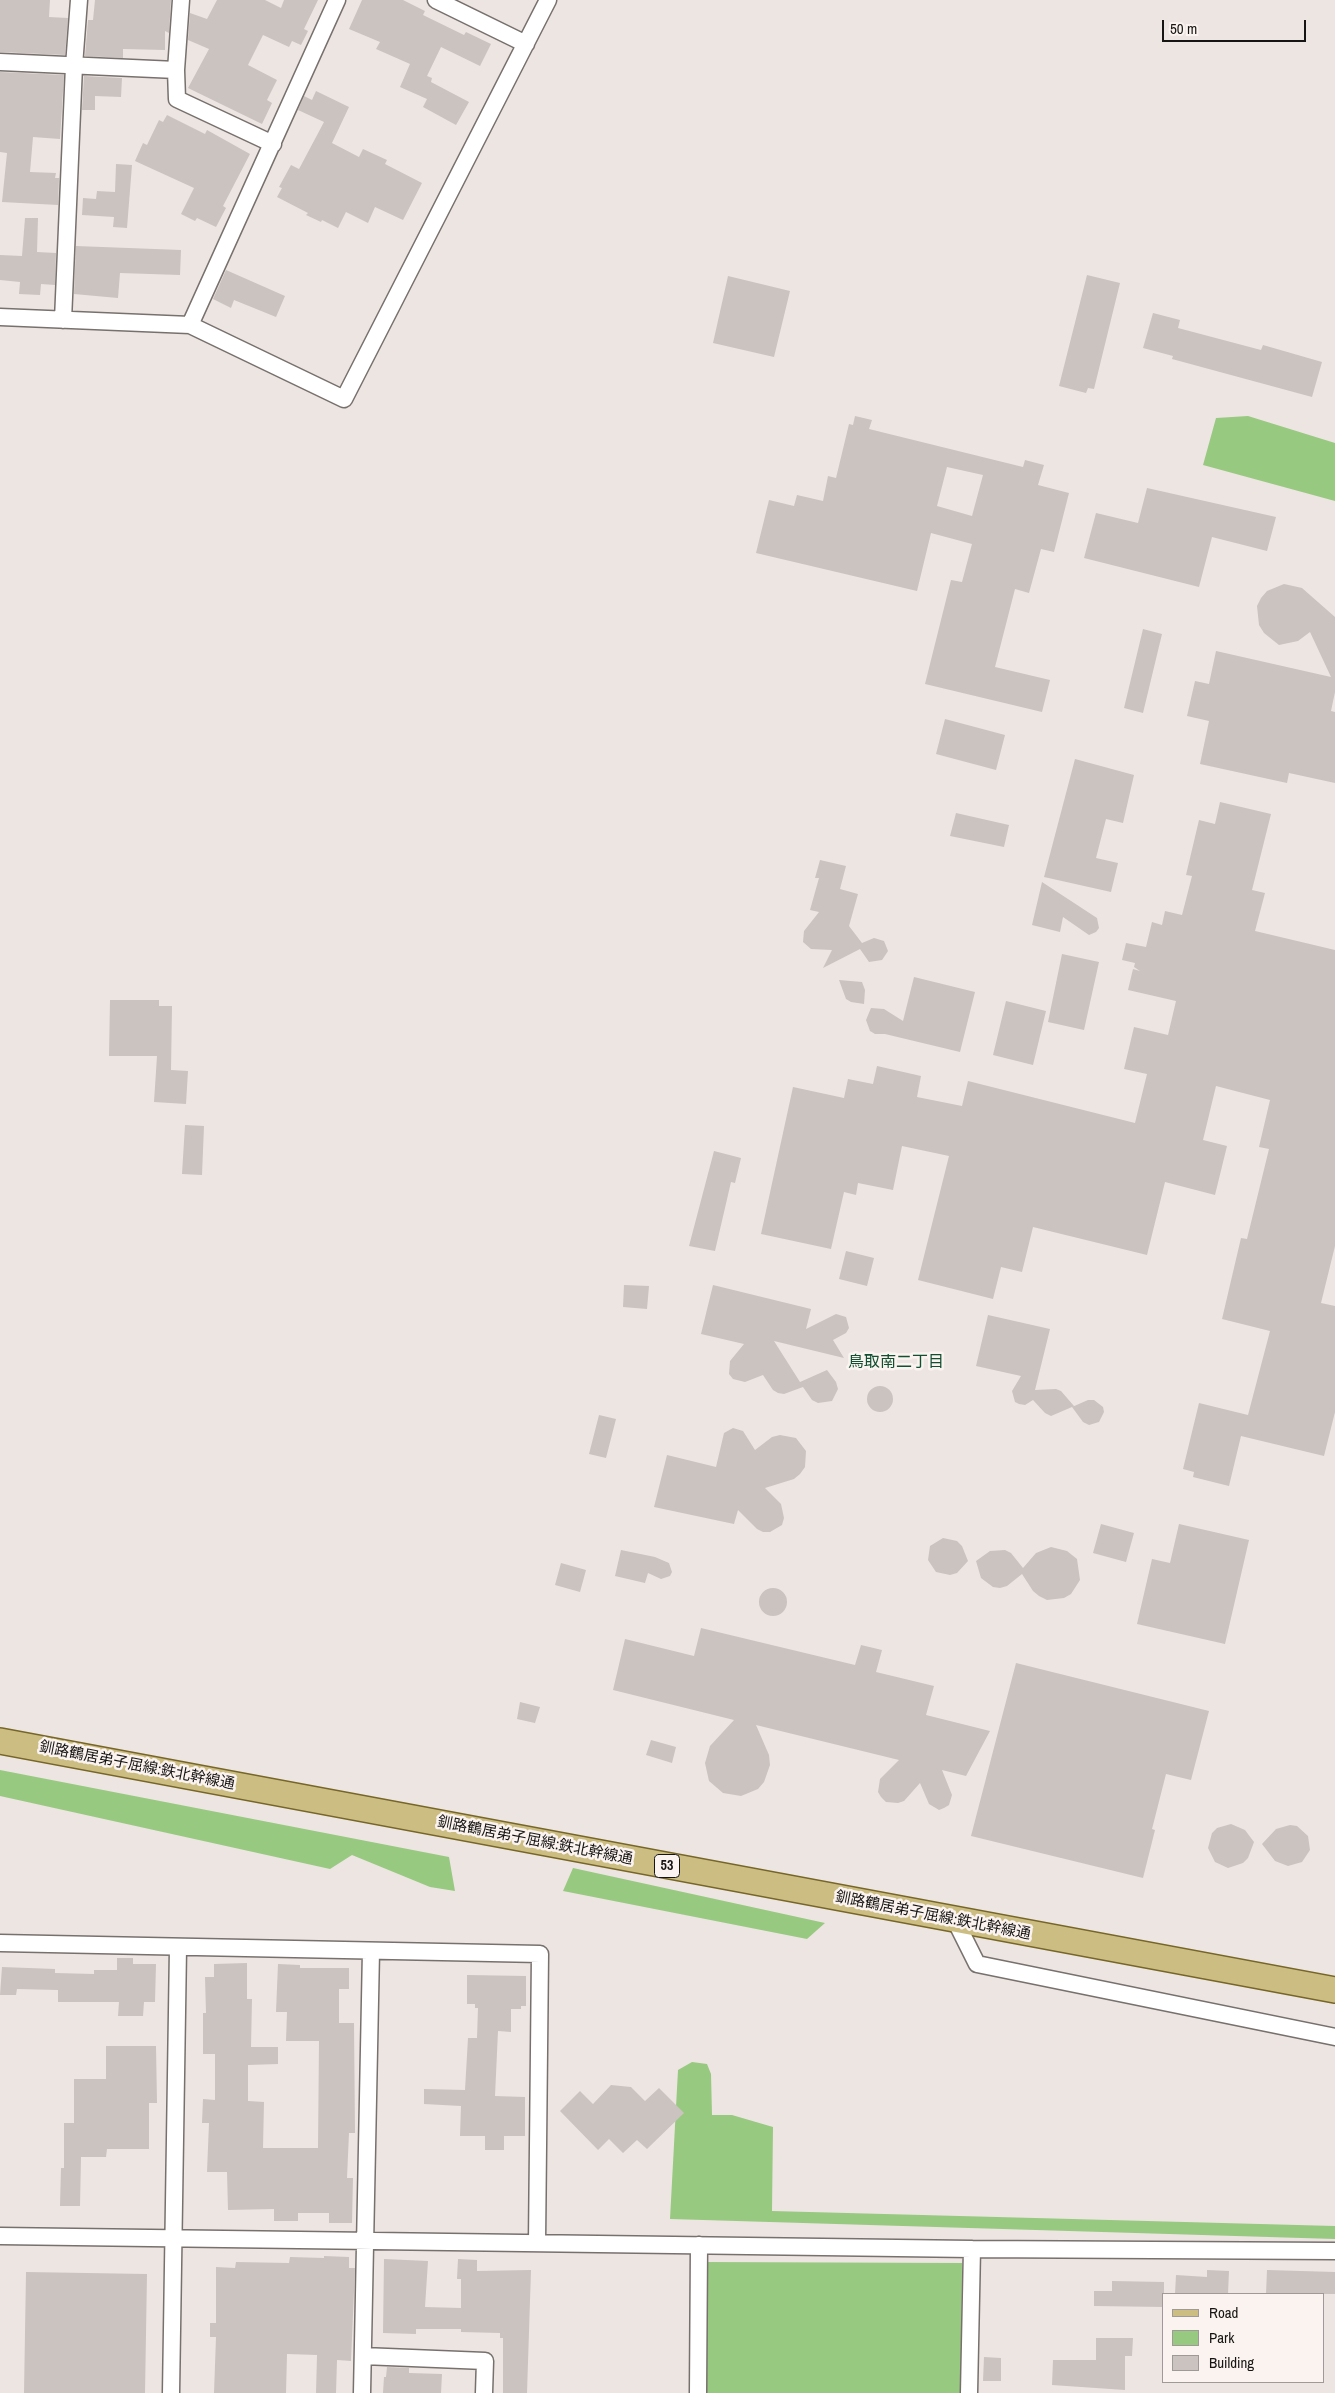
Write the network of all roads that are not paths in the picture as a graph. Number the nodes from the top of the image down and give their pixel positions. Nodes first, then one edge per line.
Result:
1 (79, 0) edge
2 (181, 0) edge
3 (336, 0) edge
4 (436, 0) edge
5 (548, 0) edge
6 (526, 44) junction
7 (0, 62) edge
8 (74, 66) junction
9 (176, 70) junction
10 (273, 144) junction
11 (0, 317) edge
12 (63, 320) junction
13 (190, 325) junction
14 (0, 1741) edge
15 (955, 1920) junction
16 (0, 1943) edge
17 (178, 1948) junction
18 (372, 1951) junction
19 (1335, 1990) edge
20 (1335, 2037) edge
21 (0, 2236) edge
22 (175, 2238) junction
23 (366, 2241) junction
24 (537, 2242) junction
25 (699, 2245) junction
26 (972, 2249) junction
27 (1335, 2251) edge
28 (363, 2356) junction
29 (171, 2393) edge
30 (362, 2393) edge
31 (484, 2393) edge
32 (698, 2393) edge
33 (969, 2393) edge

1 - 8 street
2 - 9 street
3 - 10 street
4 - 6 street
5 - 6 street
6 - 13 street
7 - 8 street
8 - 9 street
8 - 12 street
9 - 10 street
10 - 13 street
11 - 12 street
12 - 13 street
14 - 15 main road, 釧路鶴居弟子屈線:鉄北幹線通 / 53
15 - 19 main road, 釧路鶴居弟子屈線:鉄北幹線通 / 53
15 - 20 street
16 - 17 street
17 - 18 street
17 - 22 street
18 - 23 street
18 - 24 street
21 - 22 street
22 - 23 street
22 - 29 street
23 - 24 street
23 - 28 street
24 - 25 street
25 - 26 street
25 - 32 street
26 - 27 street
26 - 33 street
28 - 30 street
28 - 31 street

